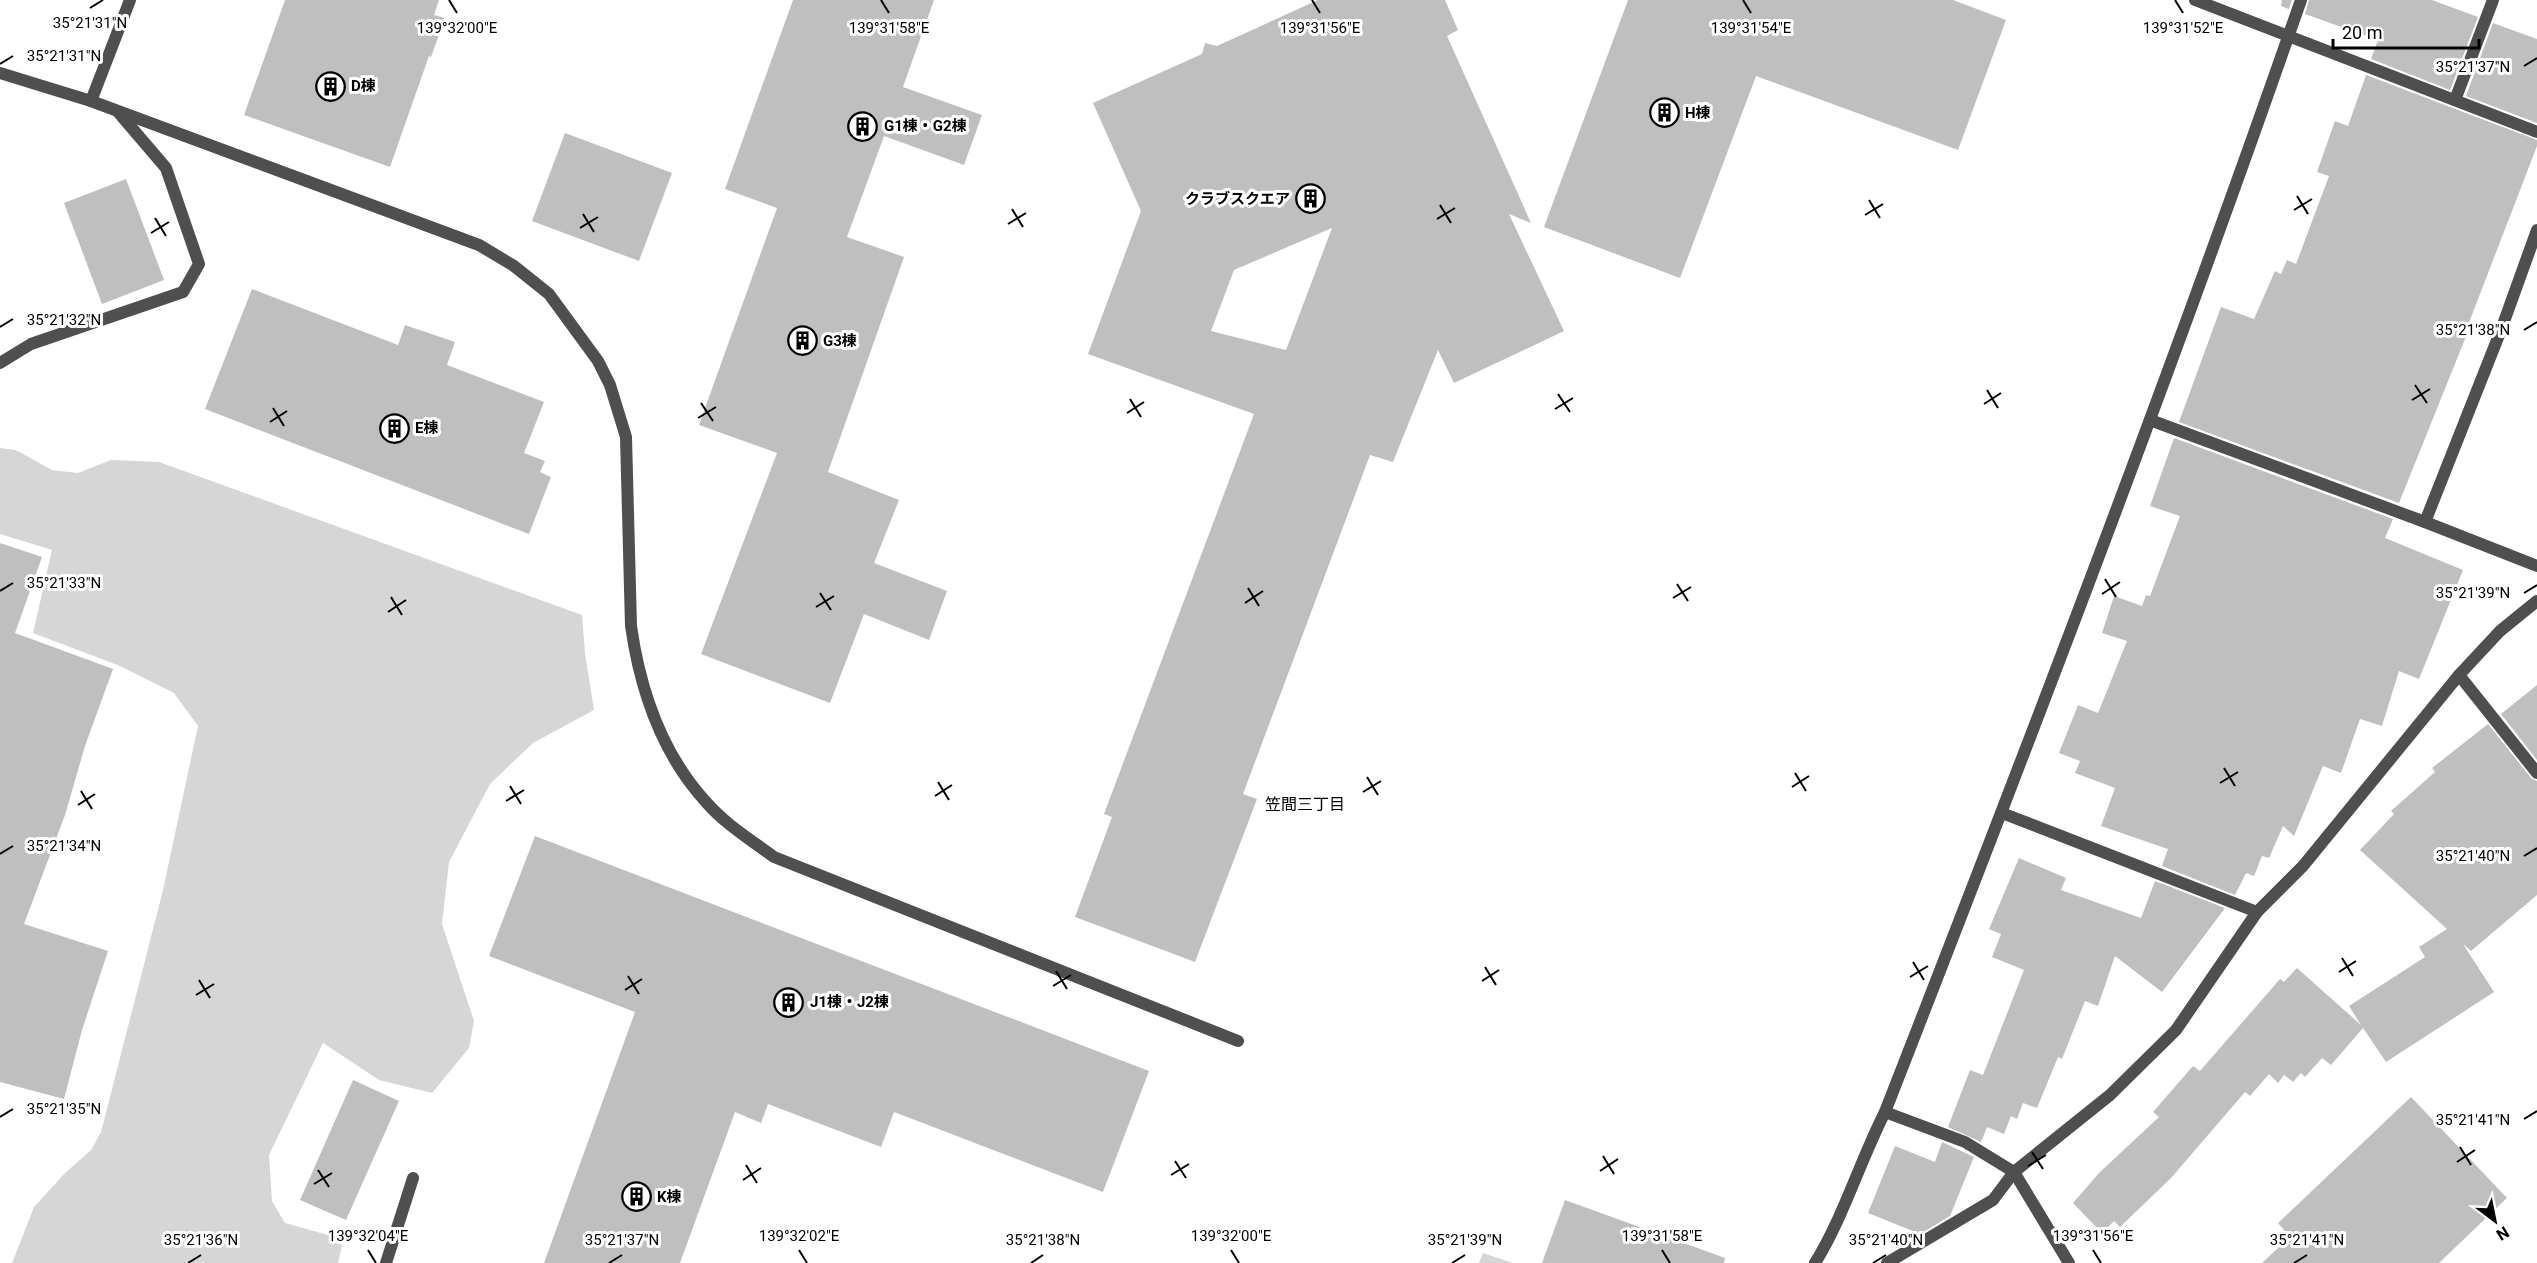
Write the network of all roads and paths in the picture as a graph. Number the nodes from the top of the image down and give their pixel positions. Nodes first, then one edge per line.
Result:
1 (130, 0) edge
2 (2195, 0) edge
3 (2301, 0) edge
4 (2493, 0) edge
5 (2289, 35) junction
6 (0, 73) edge
7 (2455, 100) junction
8 (91, 101) junction
9 (118, 112) junction
10 (2537, 132) edge
11 (2537, 230) edge
12 (0, 363) edge
13 (2150, 420) junction
14 (2425, 522) junction
15 (2537, 566) edge
16 (2537, 601) edge
17 (2459, 675) junction
18 (2537, 773) edge
19 (2002, 813) junction
20 (2257, 912) junction
21 (1238, 1041) dead end
22 (1885, 1112) junction
23 (2014, 1172) junction
24 (413, 1178) dead end
25 (386, 1263) edge
26 (1815, 1263) edge
27 (1887, 1263) edge
28 (2069, 1263) edge

1 - 8 street
2 - 5 street
3 - 5 street
4 - 7 street
5 - 7 street
5 - 13 street
6 - 8 street
7 - 10 street
8 - 9 street
9 - 12 street
9 - 21 street
11 - 14 street
13 - 14 street
13 - 19 street
14 - 15 street
16 - 17 street
17 - 18 street
17 - 20 street
19 - 20 street
19 - 22 street
20 - 23 street
22 - 23 street
22 - 26 street
23 - 27 street
23 - 28 street
24 - 25 street

